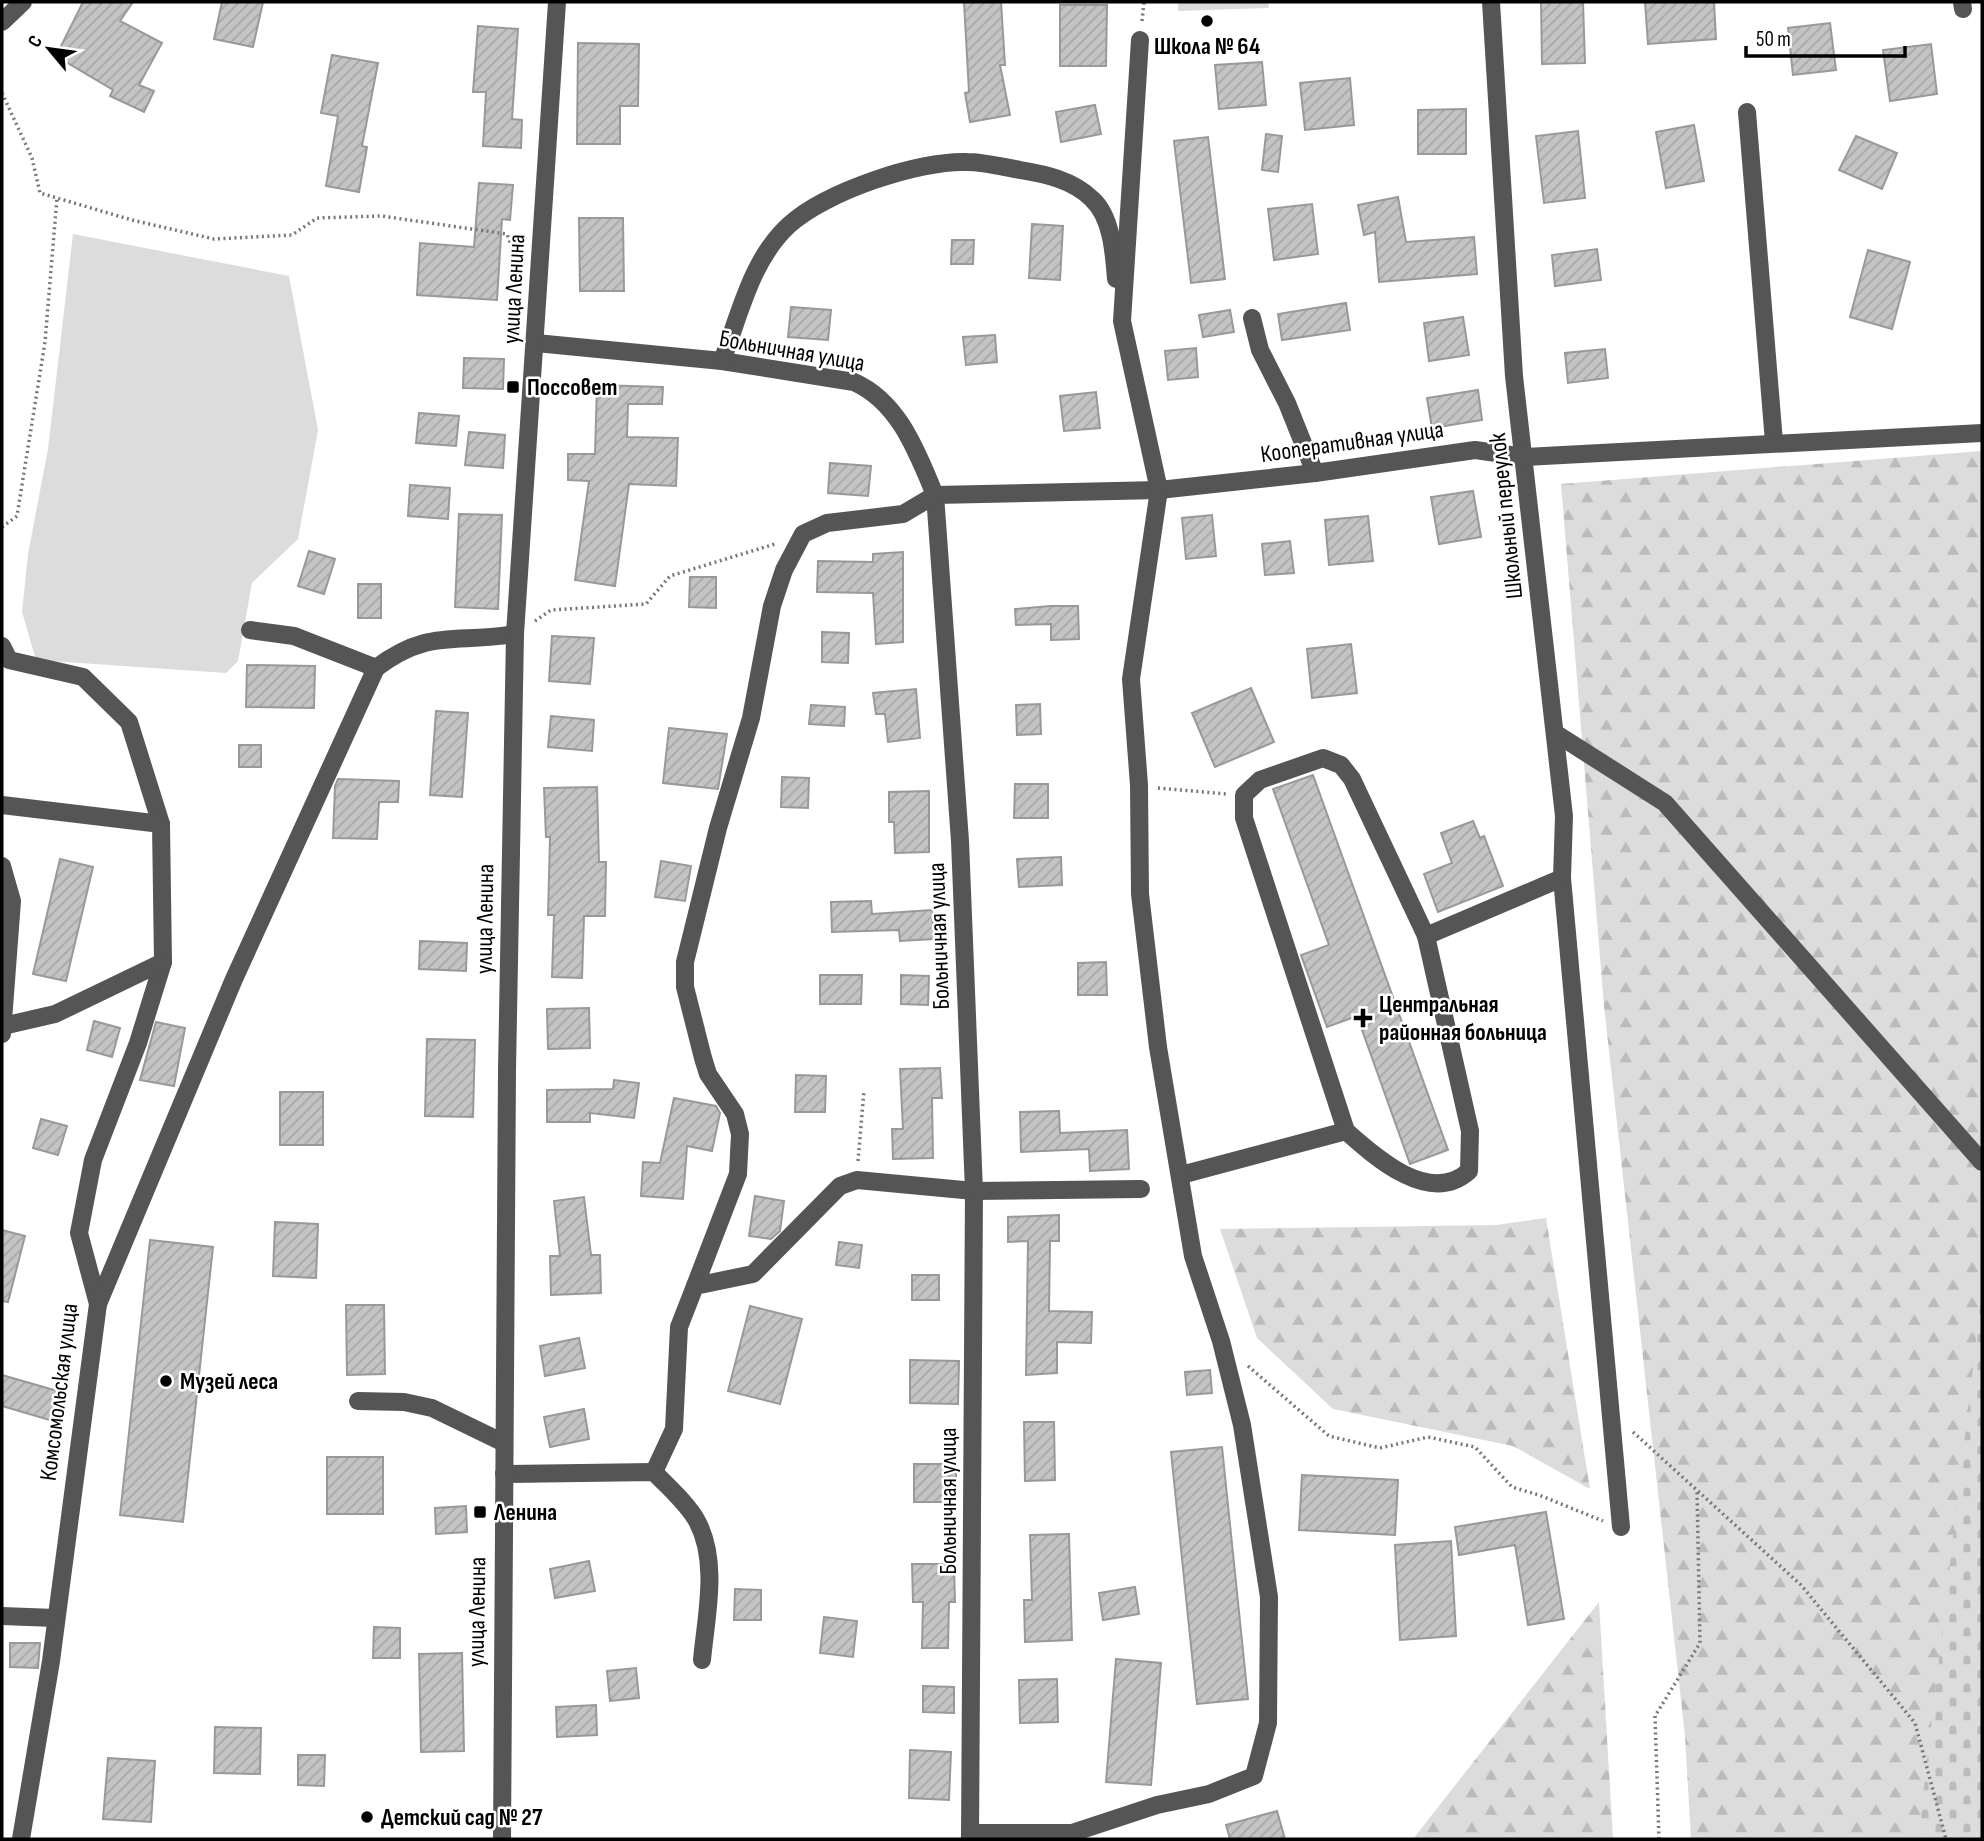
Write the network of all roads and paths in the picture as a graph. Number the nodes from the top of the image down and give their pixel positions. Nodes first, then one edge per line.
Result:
1 (23, 2) edge
2 (557, 2) edge
3 (1490, 2) edge
4 (2, 22) edge
5 (1140, 40) dead end
6 (2, 93) edge
7 (1747, 112) dead end
8 (57, 198) junction
9 (540, 263) junction
10 (1252, 318) dead end
11 (1122, 321) junction
12 (536, 343) junction
13 (722, 361) junction
14 (1982, 433) edge
15 (1774, 442) junction
16 (1525, 457) junction
17 (1315, 473) junction
18 (1159, 490) junction
19 (936, 495) junction
20 (2, 527) edge
21 (803, 534) junction
22 (250, 630) dead end
23 (515, 634) junction
24 (2, 646) edge
25 (376, 668) junction
26 (1555, 733) junction
27 (1139, 785) junction
28 (1244, 796) junction
29 (2, 805) edge
30 (161, 824) junction
31 (2, 866) edge
32 (1562, 878) junction
33 (1426, 936) junction
34 (163, 962) junction
35 (3, 1030) edge
36 (864, 1091) dead end
37 (1346, 1131) junction
38 (1982, 1162) edge
39 (1181, 1175) junction
40 (857, 1180) junction
41 (1141, 1188) dead end
42 (974, 1191) junction
43 (695, 1286) junction
44 (98, 1304) junction
45 (1246, 1365) dead end
46 (358, 1401) dead end
47 (1611, 1411) junction
48 (504, 1443) junction
49 (654, 1472) junction
50 (504, 1474) junction
51 (1697, 1490) junction
52 (1621, 1527) joint
53 (2, 1616) edge
54 (55, 1618) junction
55 (702, 1660) dead end
56 (970, 1836) edge
57 (21, 1839) edge
58 (502, 1839) edge
59 (1659, 1839) edge
60 (1945, 1839) edge

1 - 4 street
2 - 9 street, улица Ленина
3 - 16 street, Школьный переулок
5 - 11 street
6 - 8 path
7 - 15 street
8 - 9 path
8 - 20 path
9 - 12 street, улица Ленина
10 - 17 street
11 - 13 street
11 - 18 street
12 - 13 street, Больничная улица
12 - 23 street, улица Ленина
13 - 19 street, Больничная улица
14 - 15 street, Кооперативная улица
15 - 16 street, Кооперативная улица
16 - 17 street, Кооперативная улица
16 - 26 street, Школьный переулок
17 - 18 street, Кооперативная улица
18 - 19 street, Кооперативная улица
18 - 27 street
19 - 21 street
19 - 42 street, Больничная улица
21 - 23 path
21 - 43 street
22 - 25 street
23 - 25 street
23 - 48 street, улица Ленина
24 - 30 street, Комсомольская улица
25 - 44 street
26 - 32 street, Школьный переулок
26 - 38 street
27 - 28 path
27 - 39 street
28 - 33 street
28 - 37 street
29 - 30 street
30 - 34 street, Комсомольская улица
31 - 35 street
32 - 33 street
32 - 47 street, Школьный переулок
33 - 37 street
34 - 35 street
34 - 44 street, Комсомольская улица
36 - 40 path
37 - 39 street
39 - 56 street
40 - 42 street
40 - 43 street
41 - 42 street
42 - 56 street, Больничная улица
43 - 49 street
44 - 54 street, Комсомольская улица
45 - 52 path
46 - 48 street
47 - 51 path
47 - 52 street, Школьный переулок
48 - 50 street, улица Ленина
49 - 50 street
49 - 55 street
50 - 58 street, улица Ленина
51 - 59 path
51 - 60 path
53 - 54 street
54 - 57 street, Комсомольская улица

